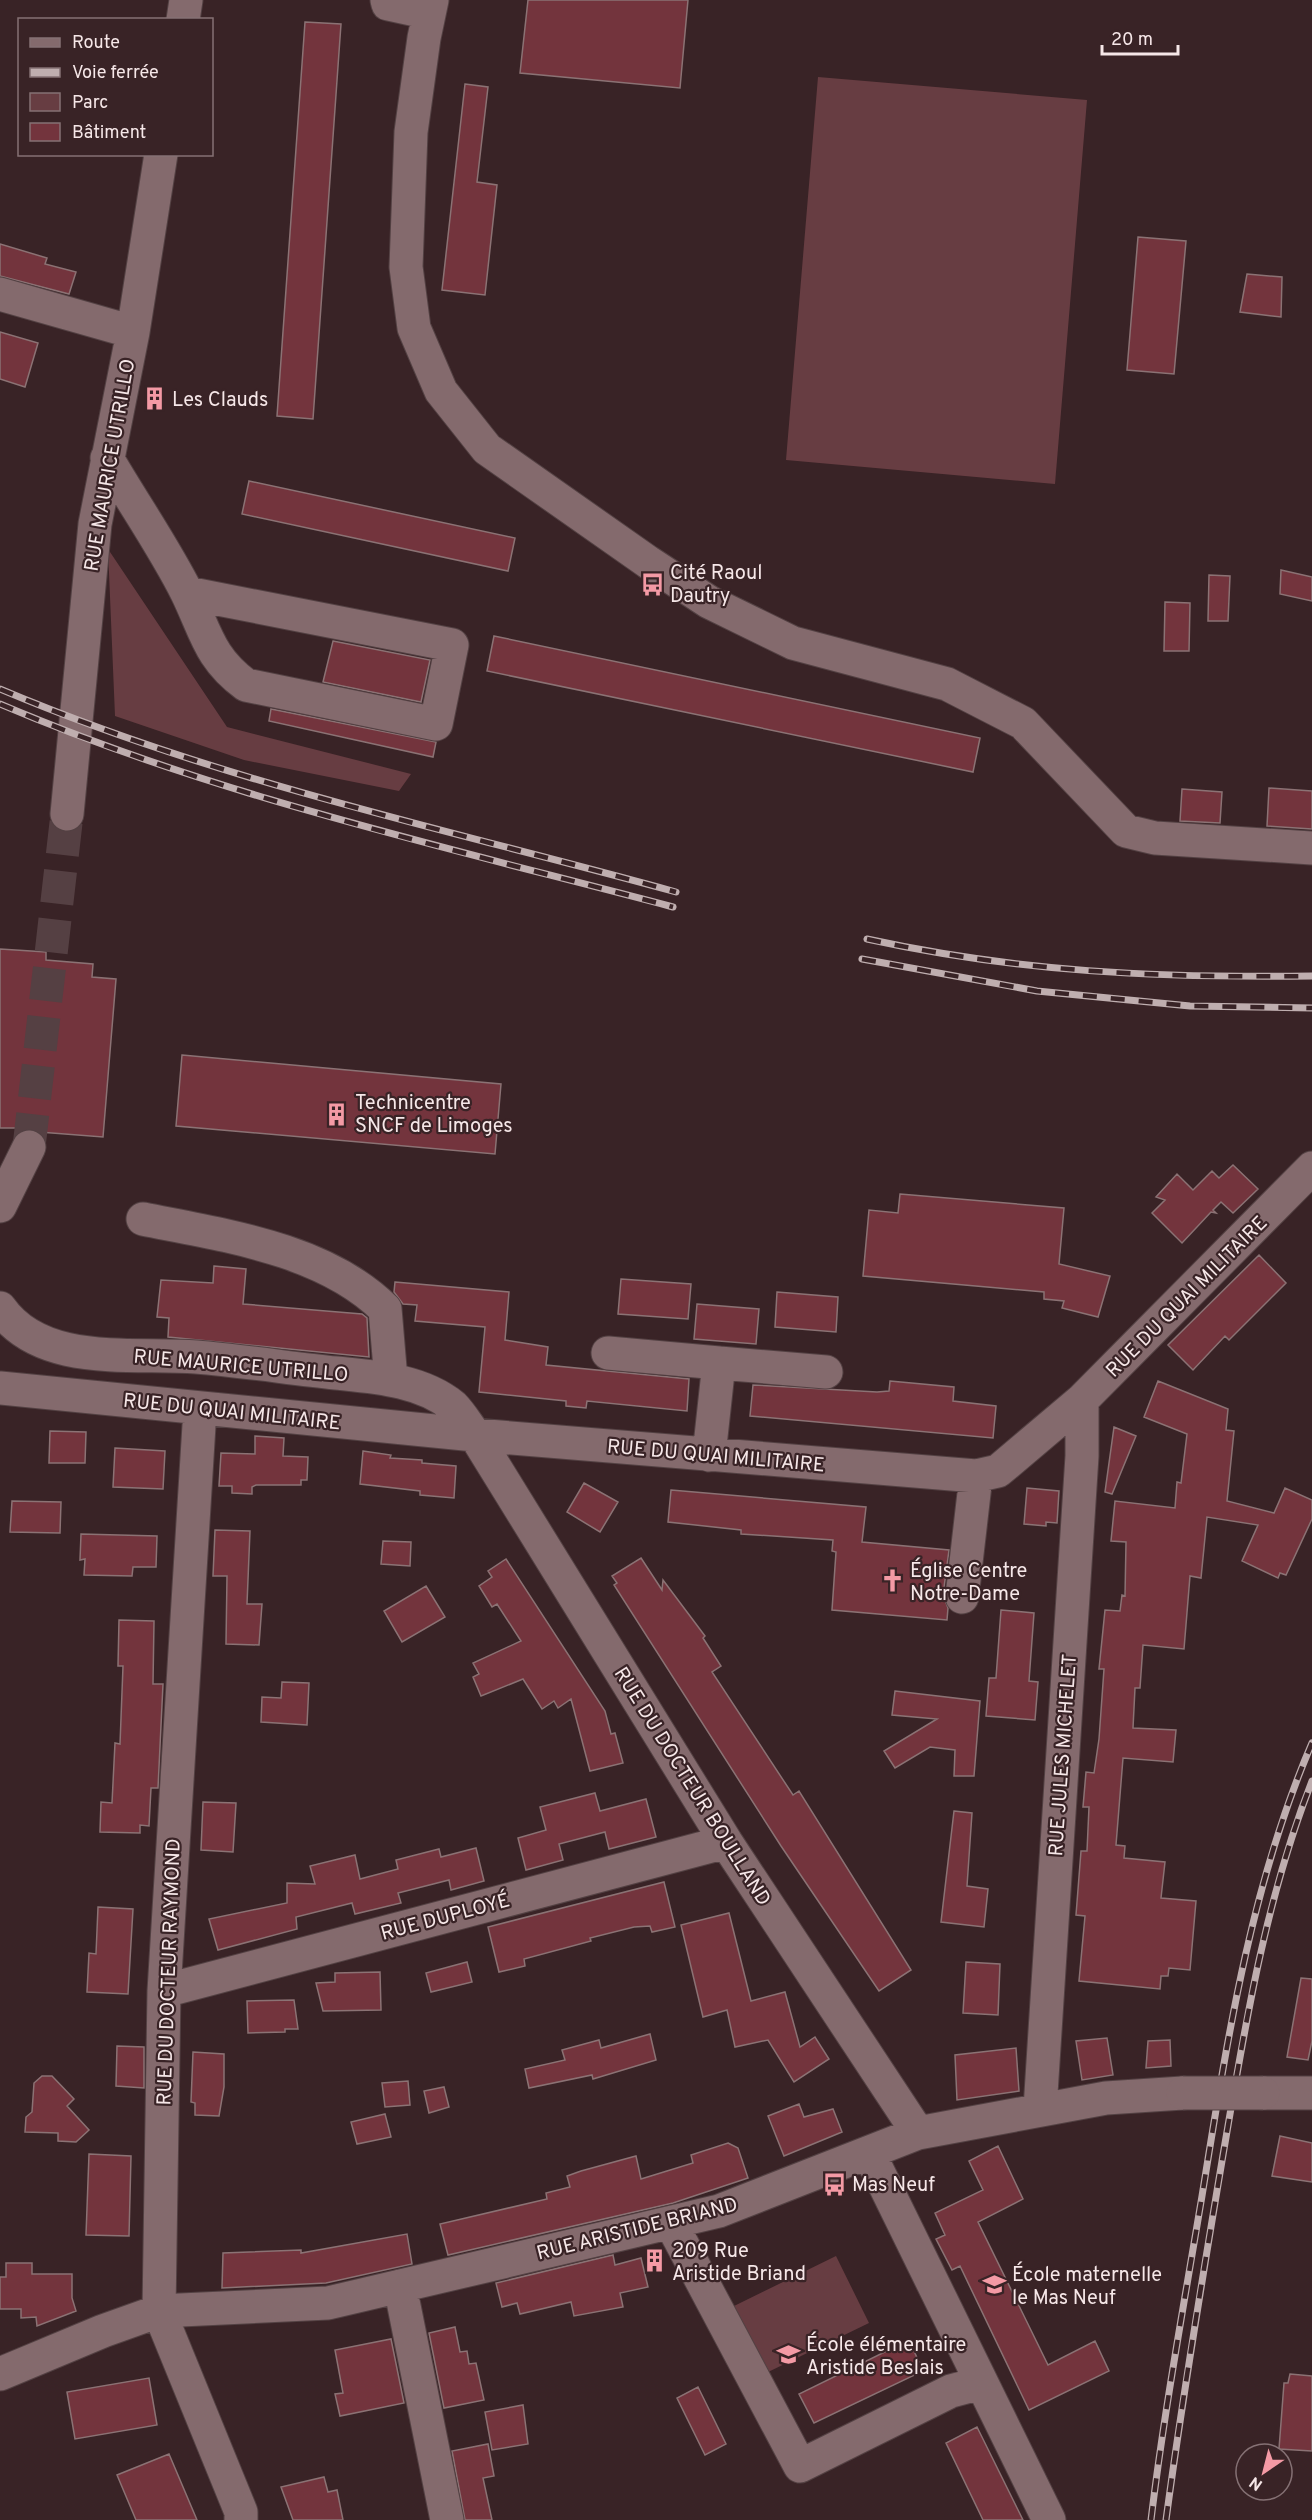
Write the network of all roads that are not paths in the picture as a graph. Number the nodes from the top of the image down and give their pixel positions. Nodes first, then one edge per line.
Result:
1 (186, 0) edge
2 (387, 0) edge
3 (431, 6) edge
4 (183, 18) edge
5 (161, 156) edge
6 (0, 294) edge
7 (133, 332) junction
8 (107, 458) junction
9 (187, 593) junction
10 (67, 814) tunnel mouth
11 (1312, 848) edge
12 (28, 1147) tunnel mouth
13 (1312, 1168) edge
14 (0, 1206) edge
15 (143, 1219) dead end
16 (0, 1308) edge
17 (608, 1353) dead end
18 (719, 1363) junction
19 (826, 1372) dead end
20 (391, 1380) junction
21 (0, 1388) edge
22 (1082, 1400) junction
23 (200, 1409) junction
24 (475, 1435) junction
25 (709, 1455) junction
26 (976, 1476) junction
27 (962, 1597) dead end
28 (726, 1842) junction
29 (164, 1991) junction
30 (1312, 2092) edge
31 (1040, 2109) junction
32 (918, 2133) junction
33 (869, 2153) junction
34 (670, 2223) junction
35 (400, 2286) junction
36 (159, 2311) junction
37 (0, 2374) edge
38 (981, 2382) junction
39 (241, 2520) edge
40 (447, 2520) edge
41 (1049, 2520) edge

1 - 4 street
2 - 3 street
3 - 11 street
5 - 7 street, RUE MAURICE UTRILLO
6 - 7 street
7 - 8 street, RUE MAURICE UTRILLO
8 - 9 street
8 - 10 street, RUE MAURICE UTRILLO
9 - 9 street
12 - 14 street
13 - 22 street, RUE DU QUAI MILITAIRE
15 - 20 street
16 - 20 street, RUE MAURICE UTRILLO
17 - 18 street
18 - 19 street
18 - 25 street
20 - 24 street, RUE MAURICE UTRILLO
21 - 23 street, RUE DU QUAI MILITAIRE
22 - 26 street, RUE DU QUAI MILITAIRE
22 - 31 street, RUE JULES MICHELET
23 - 24 street, RUE DU QUAI MILITAIRE
23 - 29 street, RUE DU DOCTEUR RAYMOND
24 - 25 street, RUE DU QUAI MILITAIRE
24 - 28 street, RUE DU DOCTEUR BOULLAND
25 - 26 street, RUE DU QUAI MILITAIRE
26 - 27 street
28 - 29 street, RUE DUPLOYÉ
28 - 32 street, RUE DU DOCTEUR BOULLAND
29 - 36 street, RUE DU DOCTEUR RAYMOND
30 - 31 street, RUE ARISTIDE BRIAND, bridge
31 - 32 street, RUE ARISTIDE BRIAND
32 - 33 street, RUE ARISTIDE BRIAND
33 - 34 street, RUE ARISTIDE BRIAND
33 - 38 street
34 - 35 street, RUE ARISTIDE BRIAND
34 - 38 street
35 - 36 street, RUE ARISTIDE BRIAND
35 - 40 street
36 - 37 street, RUE ARISTIDE BRIAND
36 - 39 street, RUE DU DOCTEUR RAYMOND
38 - 41 street

